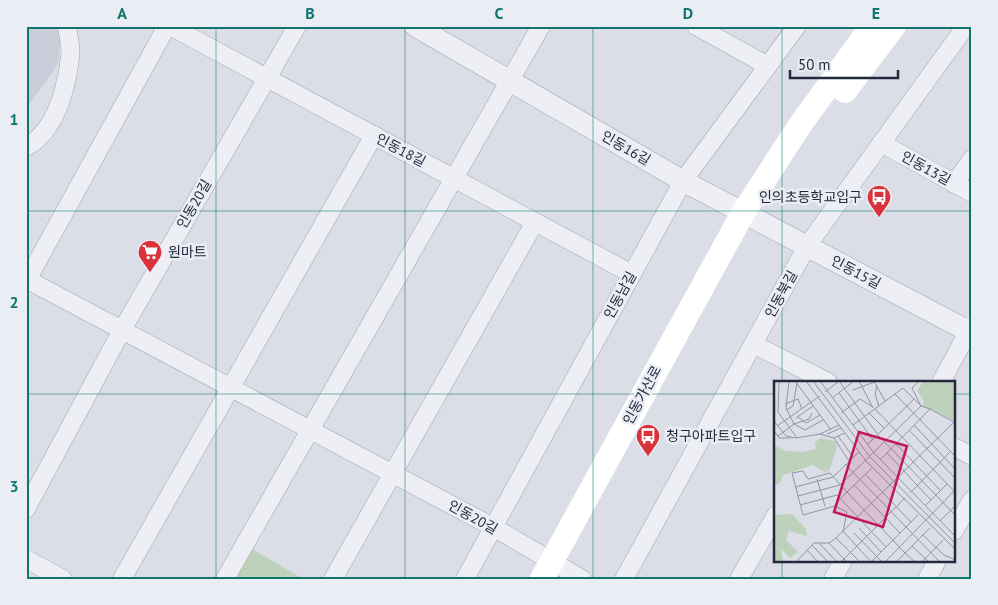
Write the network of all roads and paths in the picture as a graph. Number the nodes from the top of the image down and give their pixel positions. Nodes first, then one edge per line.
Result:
1 (67, 26) edge
2 (168, 26) edge
3 (297, 26) edge
4 (415, 26) edge
5 (541, 26) edge
6 (696, 26) edge
7 (797, 26) edge
8 (872, 26) edge
9 (894, 26) edge
10 (966, 26) edge
11 (768, 66) junction
12 (267, 78) junction
13 (510, 82) junction
14 (374, 135) junction
15 (881, 143) junction
16 (26, 147) edge
17 (972, 159) edge
18 (455, 179) junction
19 (683, 181) junction
20 (954, 184) junction
21 (972, 193) edge
22 (743, 213) junction
23 (535, 222) junction
24 (807, 246) junction
25 (632, 274) junction
26 (27, 280) edge
27 (122, 330) junction
28 (971, 330) edge
29 (753, 344) junction
30 (826, 381) edge
31 (942, 381) edge
32 (231, 388) junction
33 (312, 430) junction
34 (956, 448) edge
35 (972, 456) edge
36 (393, 474) junction
37 (972, 500) edge
38 (26, 509) edge
39 (774, 518) edge
40 (493, 527) junction
41 (956, 528) edge
42 (26, 559) edge
43 (842, 562) edge
44 (936, 562) edge
45 (547, 571) edge
46 (64, 579) edge
47 (122, 579) edge
48 (225, 579) edge
49 (333, 579) edge
50 (465, 579) edge
51 (582, 579) edge
52 (624, 579) edge
53 (739, 579) edge
54 (833, 579) edge
55 (927, 579) edge

1 - 16 street
2 - 12 street, 인동18길
2 - 26 street, 인동20길
3 - 12 street
4 - 13 street, 인동16길
5 - 13 street
6 - 11 street
7 - 11 street, 인동남길
8 - 22 main road, 인동가산로
9 - 22 main road, 인동가산로
10 - 15 street, 인동북길
11 - 19 street, 인동남길
12 - 14 street, 인동18길
12 - 27 street, 인동20길
13 - 18 street
13 - 19 street, 인동16길
14 - 18 street, 인동18길
14 - 32 street
15 - 20 street, 인동13길
15 - 24 street, 인동북길
17 - 20 street
18 - 23 street, 인동18길
18 - 33 street
19 - 22 street, 인동16길
19 - 25 street, 인동남길
20 - 21 street, 인동13길
22 - 24 street, 인동15길
22 - 45 main road, 인동가산로
23 - 25 street, 인동18길
23 - 36 street
24 - 28 street, 인동15길
24 - 29 street, 인동북길
25 - 40 street, 인동남길
26 - 27 street, 인동20길
27 - 32 street, 인동20길
27 - 38 street, 인동20길
28 - 31 street, 인동15길
29 - 30 street
29 - 52 street, 인동북길
32 - 33 street, 인동20길
32 - 47 street
33 - 36 street, 인동20길
33 - 48 street
34 - 35 street
36 - 40 street, 인동20길
36 - 49 street
37 - 41 street
39 - 53 street
40 - 45 street, 인동20길
40 - 50 street, 인동남길
42 - 46 street
43 - 54 street
44 - 55 street
45 - 51 street, 인동20길

